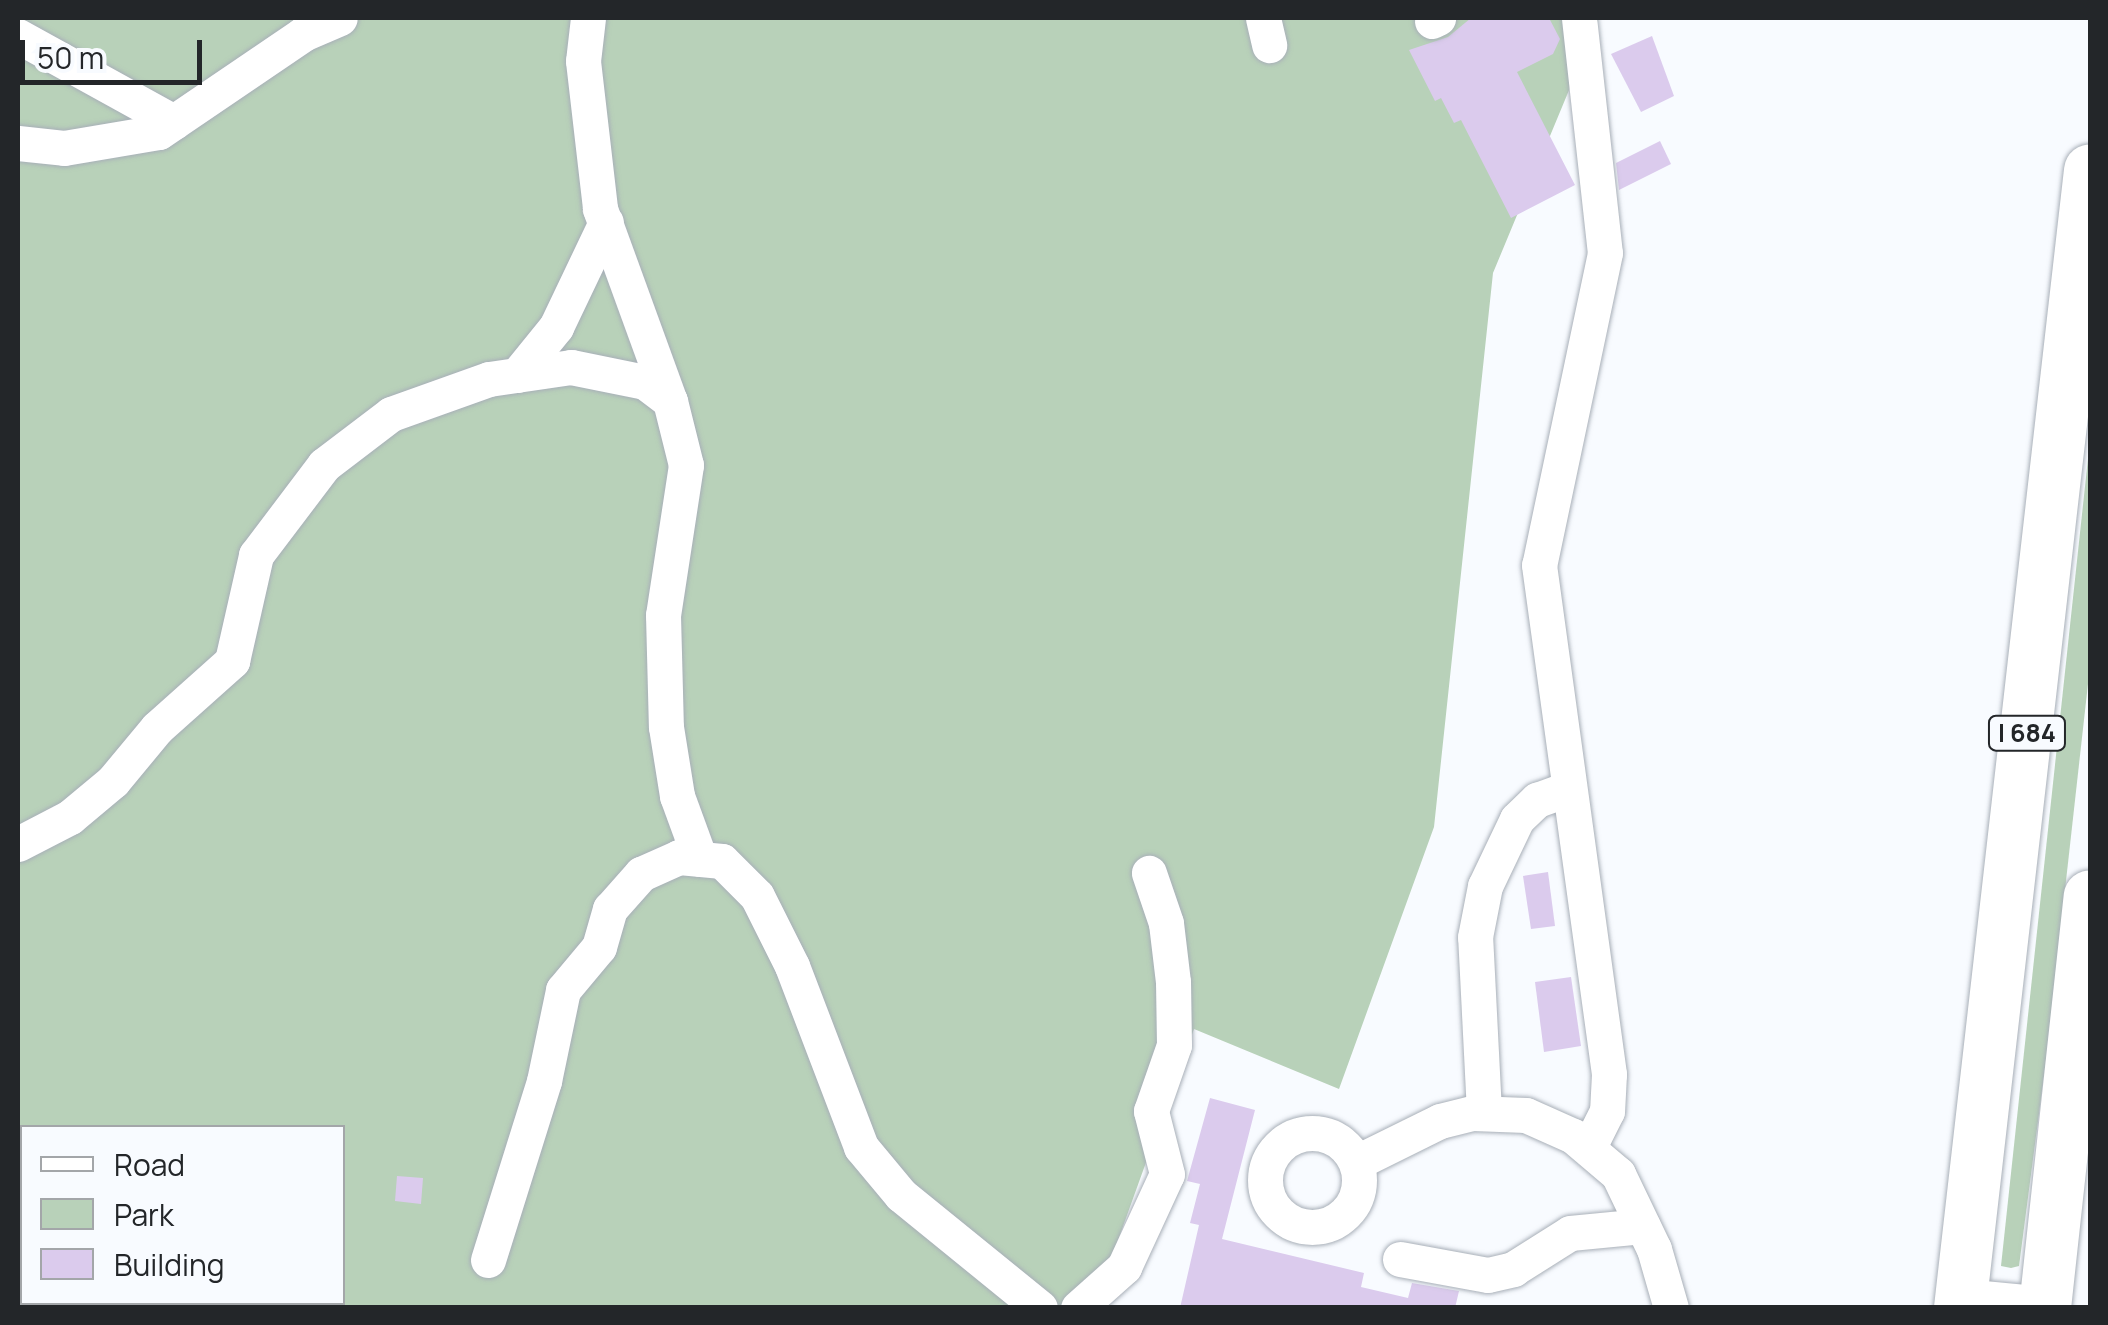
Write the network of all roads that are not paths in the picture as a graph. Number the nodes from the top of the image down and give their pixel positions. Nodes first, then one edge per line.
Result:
1 (340, 18) edge
2 (588, 18) edge
3 (1579, 18) edge
4 (18, 36) edge
5 (174, 122) junction
6 (18, 144) edge
7 (2090, 170) edge
8 (606, 222) junction
9 (517, 375) junction
10 (670, 401) junction
11 (1568, 789) junction
12 (18, 844) edge
13 (700, 859) junction
14 (1149, 872) dead end
15 (2090, 896) edge
16 (1484, 1112) junction
17 (1588, 1147) junction
18 (1360, 1161) dead end
19 (1643, 1226) junction
20 (1400, 1259) dead end
21 (488, 1260) dead end
22 (1961, 1302) edge
23 (2045, 1306) edge
24 (1040, 1308) edge
25 (1078, 1308) edge
26 (1671, 1308) edge

1 - 5 lane
2 - 8 lane
3 - 11 lane
4 - 5 lane
5 - 6 lane
7 - 22 highway, I 684
8 - 9 lane
8 - 10 lane
9 - 10 lane
9 - 12 lane
10 - 13 lane
11 - 16 lane
11 - 17 lane
13 - 21 lane
13 - 24 lane
14 - 25 lane
15 - 23 highway
16 - 17 lane
16 - 18 lane
17 - 19 lane
19 - 20 lane
19 - 26 lane
22 - 23 lane

